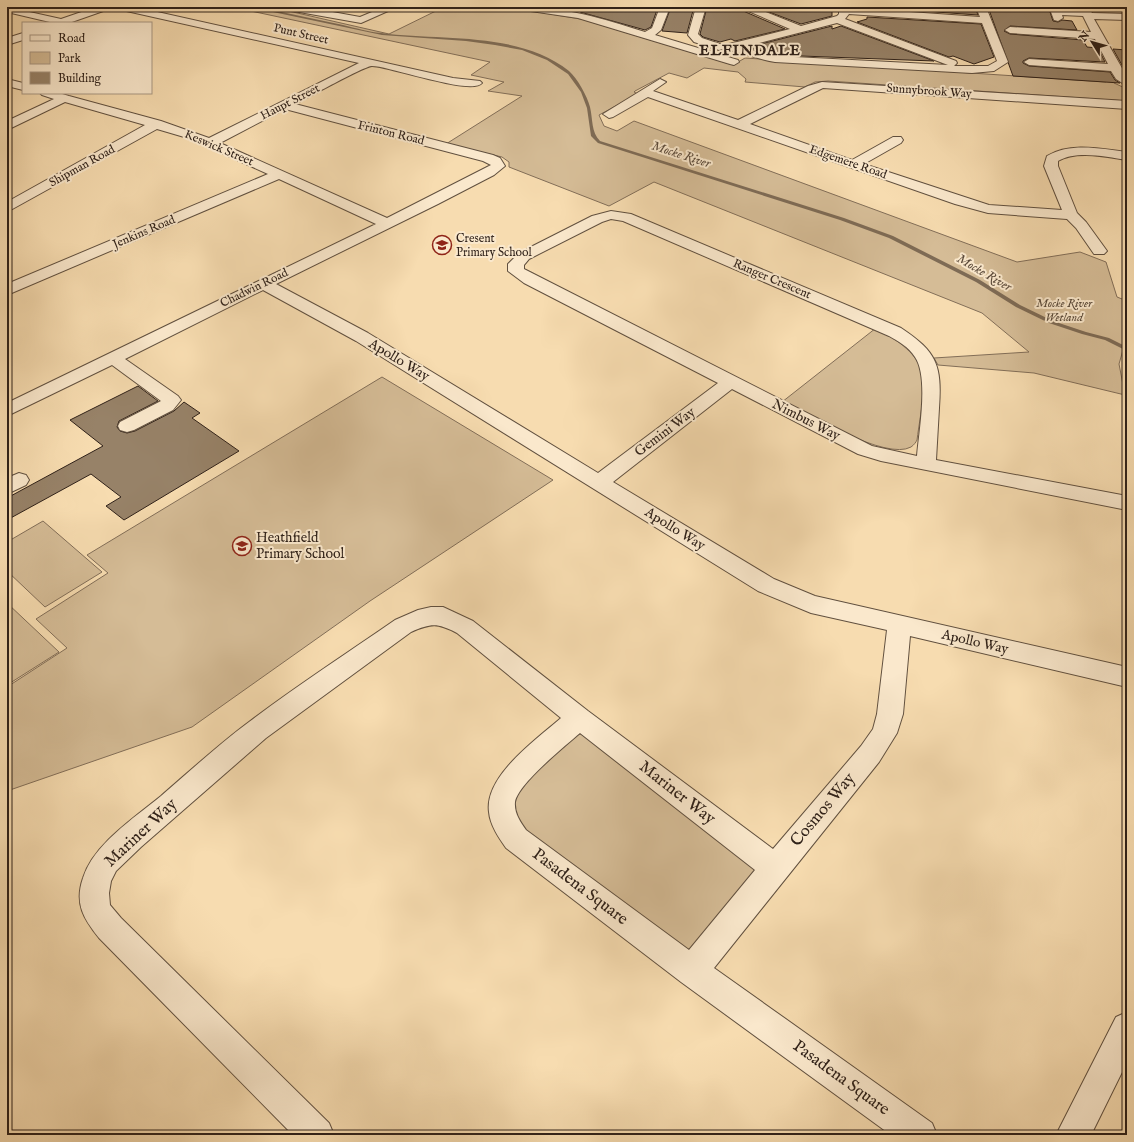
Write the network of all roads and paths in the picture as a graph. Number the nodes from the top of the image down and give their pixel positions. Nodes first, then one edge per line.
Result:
1 (106, 7) edge
2 (122, 7) edge
3 (290, 7) edge
4 (392, 7) edge
5 (524, 7) edge
6 (665, 7) edge
7 (701, 7) edge
8 (744, 7) edge
9 (981, 7) edge
10 (562, 8) edge
11 (7, 9) edge
12 (844, 9) edge
13 (600, 11) dead end
14 (1086, 12) edge
15 (585, 17) junction
16 (1127, 17) edge
17 (1058, 18) dead end
18 (836, 20) junction
19 (985, 20) junction
20 (57, 22) edge
21 (64, 22) edge
22 (800, 29) junction
23 (1010, 30) dead end
24 (646, 35) junction
25 (22, 36) edge
26 (1099, 36) junction
27 (7, 42) edge
28 (728, 48) junction
29 (1037, 52) dead end
30 (703, 53) junction
31 (734, 62) dead end
32 (1029, 62) dead end
33 (1112, 62) junction
34 (368, 63) junction
35 (1127, 63) edge
36 (972, 70) junction
37 (7, 82) edge
38 (660, 82) dead end
39 (476, 83) dead end
40 (1127, 83) edge
41 (22, 87) edge
42 (647, 93) junction
43 (50, 94) edge
44 (65, 98) junction
45 (283, 105) junction
46 (1127, 105) edge
47 (609, 114) dead end
48 (157, 124) junction
49 (739, 125) junction
50 (7, 126) edge
51 (897, 140) dead end
52 (211, 142) junction
53 (1127, 156) edge
54 (498, 164) joint
55 (854, 164) junction
56 (280, 174) junction
57 (7, 208) edge
58 (1071, 215) junction
59 (386, 223) junction
60 (1098, 251) dead end
61 (516, 264) joint
62 (263, 284) junction
63 (7, 290) edge
64 (112, 358) junction
65 (730, 382) junction
66 (7, 410) edge
67 (127, 426) dead end
68 (926, 463) junction
69 (599, 482) junction
70 (1127, 503) edge
71 (899, 625) junction
72 (1127, 677) edge
73 (579, 718) junction
74 (775, 868) junction
75 (692, 971) junction
76 (1127, 1028) edge
77 (317, 1135) edge
78 (920, 1135) edge
79 (1073, 1135) edge

1 - 21 street
2 - 34 street, Punt Street
3 - 4 street
5 - 10 street
6 - 24 street
7 - 28 street
8 - 22 street
9 - 19 street
10 - 15 street
11 - 20 street
12 - 18 street
12 - 19 street
13 - 15 street
14 - 16 street
14 - 17 street
14 - 26 street
15 - 24 street
18 - 22 street
18 - 36 street
19 - 36 street
22 - 28 street
23 - 26 street
24 - 30 street
25 - 27 street
26 - 33 street
28 - 30 street
28 - 36 street
29 - 33 street
30 - 31 street
32 - 33 street
33 - 35 street
33 - 40 street
34 - 39 street, Punt Street
34 - 45 street, Haupt Street
37 - 41 street
38 - 42 street
42 - 47 street
42 - 49 street, Edgemere Road
43 - 44 street, Keswick Street
44 - 48 street, Keswick Street
44 - 50 street
45 - 52 street, Haupt Street
45 - 54 street, Frinton Road
46 - 49 street, Sunnybrook Way
48 - 52 street, Keswick Street
48 - 57 street, Shipman Road
49 - 55 street, Edgemere Road
51 - 55 street
52 - 56 street, Keswick Street
53 - 58 street
54 - 59 street, Chadwin Road
55 - 58 street, Edgemere Road
56 - 59 street, Keswick Street
56 - 63 street, Jenkins Road
58 - 60 street
59 - 62 street, Chadwin Road
61 - 65 street, Nimbus Way
61 - 68 street, Ranger Crescent
62 - 64 street, Chadwin Road
62 - 69 street, Apollo Way
64 - 66 street, Chadwin Road
64 - 67 street
65 - 68 street, Nimbus Way
65 - 69 street, Gemini Way
68 - 70 street, Nimbus Way
69 - 71 street, Apollo Way
71 - 72 street, Apollo Way
71 - 74 street, Cosmos Way
73 - 74 street, Mariner Way
73 - 75 street, Pasadena Square
73 - 77 street, Mariner Way
74 - 75 street, Cosmos Way
75 - 78 street, Pasadena Square
76 - 79 street

